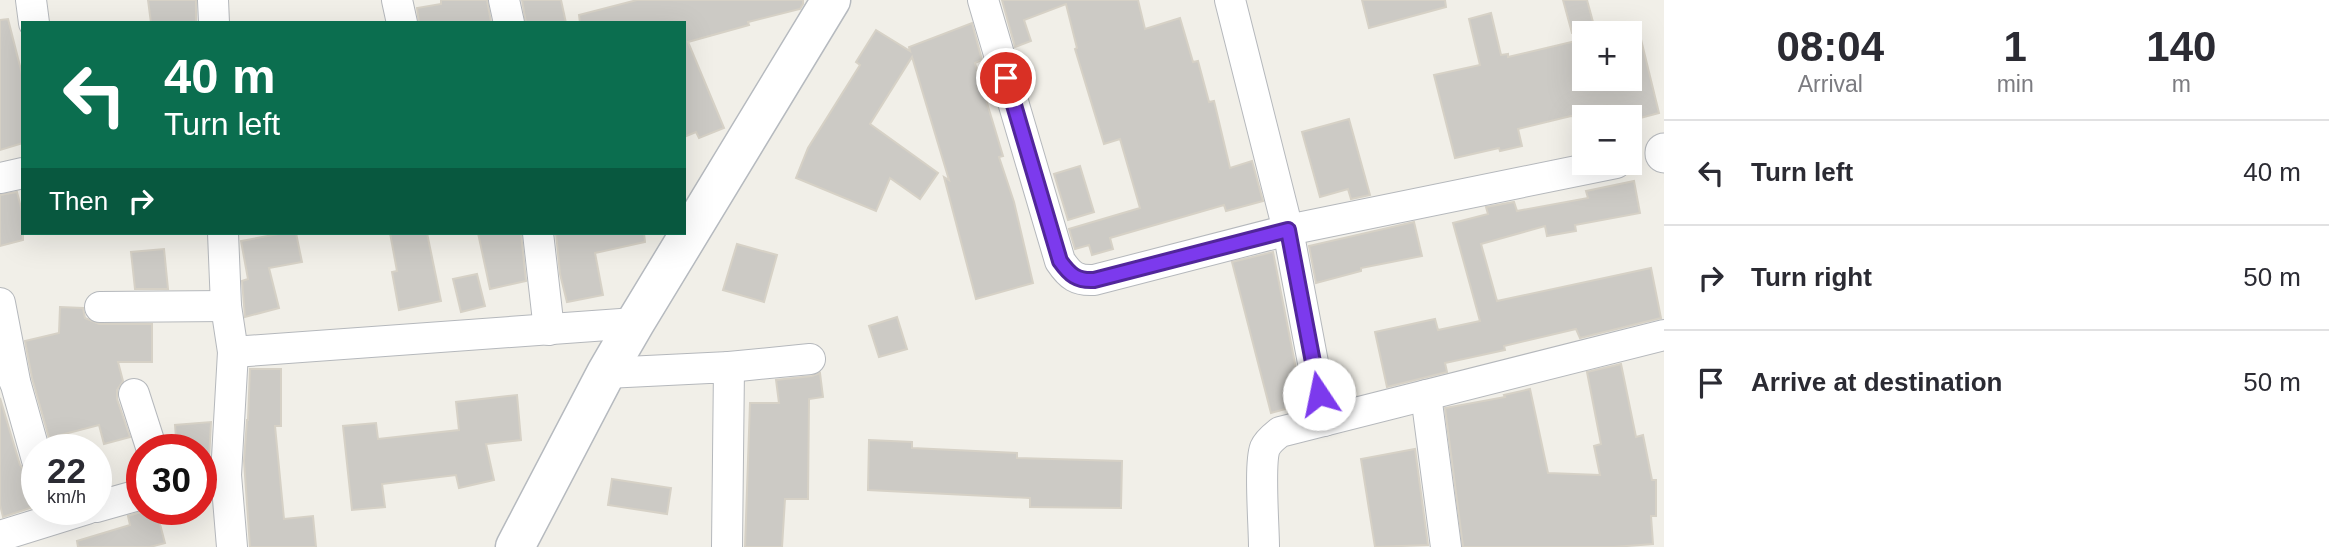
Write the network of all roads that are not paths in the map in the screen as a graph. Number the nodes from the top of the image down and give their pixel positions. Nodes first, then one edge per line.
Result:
1 (31, 0) edge
2 (213, 0) edge
3 (397, 0) edge
4 (504, 0) edge
5 (831, 0) edge
6 (983, 0) edge
7 (1230, 0) edge
8 (34, 21) edge
9 (214, 21) edge
10 (402, 21) edge
11 (509, 21) edge
12 (1664, 153) edge
13 (1642, 157) edge
14 (1572, 172) edge
15 (21, 173) edge
16 (0, 178) edge
17 (1288, 230) junction
18 (223, 235) edge
19 (537, 235) edge
20 (0, 303) edge
21 (226, 306) junction
22 (100, 307) dead end
23 (635, 323) junction
24 (549, 331) junction
25 (1664, 335) edge
26 (233, 352) junction
27 (810, 359) dead end
28 (729, 367) junction
29 (606, 373) junction
30 (8, 374) edge
31 (134, 394) dead end
32 (1426, 395) junction
33 (1324, 421) junction
34 (28, 434) edge
35 (147, 434) edge
36 (217, 453) edge
37 (217, 493) edge
38 (26, 525) edge
39 (0, 536) edge
40 (232, 547) edge
41 (515, 547) edge
42 (727, 547) edge
43 (1264, 547) edge
44 (1446, 547) edge

1 - 8 street
2 - 9 street
3 - 10 street
4 - 11 street
5 - 23 main road
6 - 17 street
7 - 17 street
12 - 13 street
14 - 17 street
15 - 16 street
17 - 33 street
18 - 21 street
19 - 24 street
20 - 30 street
21 - 22 street
21 - 26 street
23 - 24 street
23 - 29 main road
24 - 26 street
25 - 32 street
26 - 36 street
27 - 28 street
28 - 29 street
28 - 42 street
29 - 41 main road
30 - 34 street
31 - 35 street
32 - 33 street
32 - 44 street
33 - 43 street
37 - 40 street
38 - 39 street

